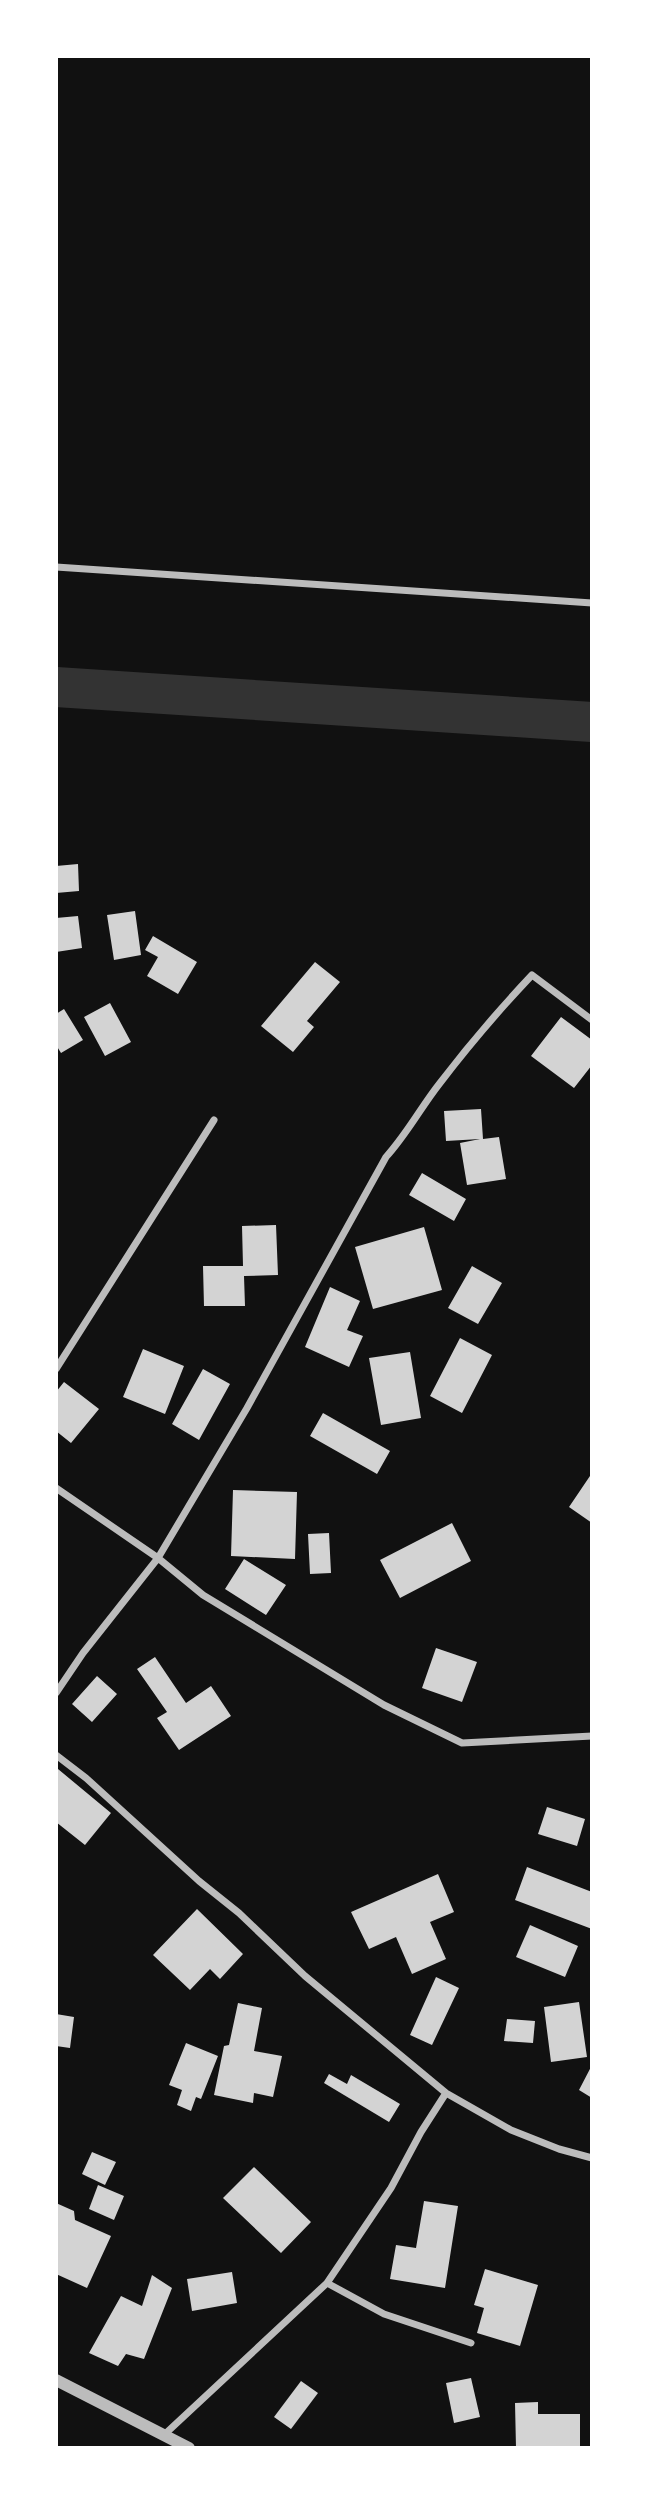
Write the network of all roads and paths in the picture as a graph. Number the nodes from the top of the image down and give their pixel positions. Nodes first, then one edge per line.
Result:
1 (56, 567) edge
2 (592, 603) edge
3 (592, 1020) edge
4 (214, 1120) dead end
5 (56, 1368) edge
6 (56, 1488) edge
7 (158, 1558) junction
8 (56, 1693) edge
9 (592, 1735) edge
10 (56, 1755) edge
11 (446, 2093) junction
12 (592, 2158) edge
13 (327, 2283) junction
14 (471, 2343) dead end
15 (56, 2381) edge
16 (165, 2434) junction
17 (189, 2448) edge

1 - 2 street
3 - 7 street
4 - 5 street
6 - 7 street
7 - 8 street
7 - 9 street
10 - 11 street
11 - 12 street
11 - 13 street
13 - 14 street
13 - 16 street
15 - 16 street
16 - 17 street

